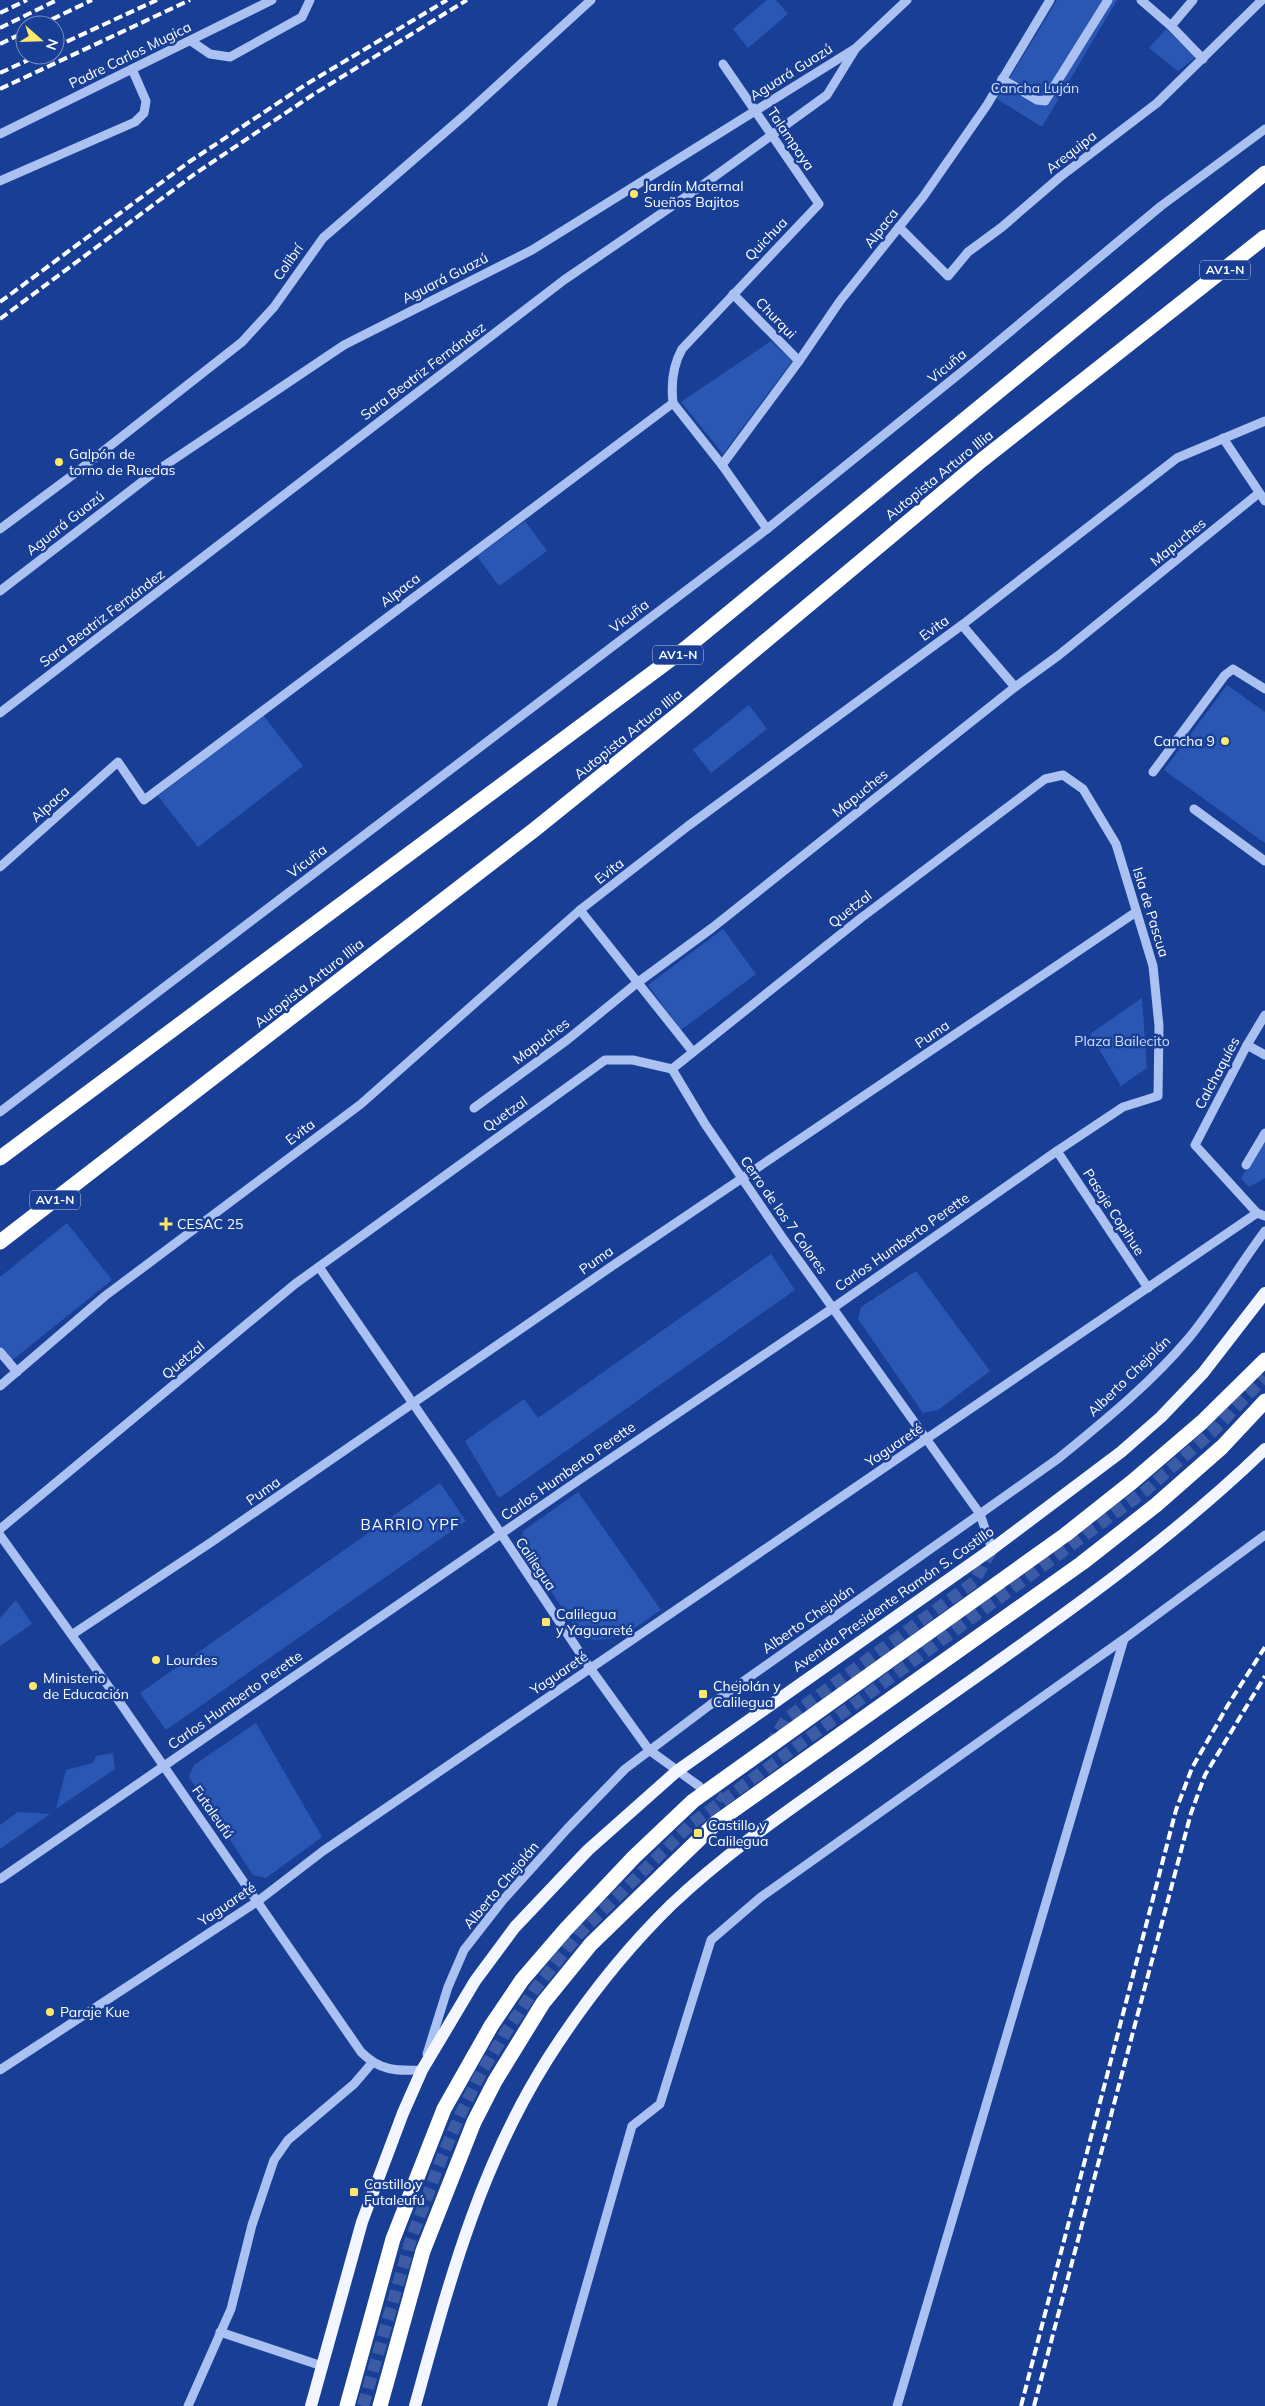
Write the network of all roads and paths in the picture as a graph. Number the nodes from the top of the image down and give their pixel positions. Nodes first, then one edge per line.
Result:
1 (272, 0) edge
2 (310, 0) edge
3 (591, 0) edge
4 (907, 0) edge
5 (1050, 0) edge
6 (1108, 0) edge
7 (1141, 0) edge
8 (1193, 0) edge
9 (1262, 0) edge
10 (1171, 26) junction
11 (191, 42) junction
12 (856, 48) junction
13 (1203, 59) junction
14 (723, 64) dead end
15 (132, 69) junction
16 (1002, 79) junction
17 (755, 111) junction
18 (1265, 130) edge
19 (0, 134) edge
20 (772, 135) junction
21 (1265, 173) edge
22 (0, 181) edge
23 (819, 204) joint
24 (898, 227) junction
25 (1265, 237) edge
26 (733, 294) junction
27 (799, 361) junction
28 (673, 403) junction
29 (1265, 421) edge
30 (1223, 438) junction
31 (722, 465) junction
32 (1259, 493) junction
33 (1265, 501) edge
34 (0, 529) edge
35 (767, 529) junction
36 (0, 591) edge
37 (962, 625) junction
38 (1014, 687) junction
39 (1265, 689) edge
40 (0, 713) edge
41 (1153, 772) dead end
42 (1045, 779) joint
43 (1194, 809) dead end
44 (1265, 861) edge
45 (0, 866) edge
46 (580, 910) junction
47 (1136, 912) junction
48 (637, 983) junction
49 (1265, 1015) edge
50 (1247, 1045) junction
51 (693, 1052) junction
52 (1265, 1056) edge
53 (672, 1069) junction
54 (1158, 1096) joint
55 (474, 1108) dead end
56 (0, 1112) edge
57 (1265, 1133) edge
58 (1057, 1151) junction
59 (0, 1158) edge
60 (1246, 1165) dead end
61 (742, 1178) junction
62 (1261, 1215) edge
63 (1265, 1231) edge
64 (0, 1242) edge
65 (319, 1267) junction
66 (1148, 1288) junction
67 (1265, 1293) edge
68 (833, 1308) junction
69 (0, 1352) edge
70 (1265, 1360) edge
71 (17, 1372) junction
72 (0, 1386) edge
73 (1265, 1401) edge
74 (413, 1403) junction
75 (926, 1440) junction
76 (1265, 1449) edge
77 (980, 1514) junction
78 (0, 1529) edge
79 (0, 1534) edge
80 (1265, 1535) edge
81 (500, 1536) junction
82 (992, 1549) junction
83 (73, 1634) junction
84 (1124, 1639) junction
85 (590, 1668) junction
86 (649, 1750) junction
87 (164, 1766) junction
88 (677, 1771) junction
89 (699, 1786) tunnel mouth
90 (0, 1879) edge
91 (258, 1901) junction
92 (372, 2063) junction
93 (0, 2070) edge
94 (422, 2070) junction
95 (220, 2332) junction
96 (322, 2366) junction
97 (188, 2406) edge
98 (311, 2406) edge
99 (347, 2406) edge
100 (380, 2406) edge
101 (415, 2406) edge
102 (552, 2406) edge
103 (897, 2406) edge

1 - 11 street, Padre Carlos Mugica
2 - 11 street
3 - 34 street, Colibrí
4 - 12 street, Aguará Guazú
5 - 16 street, Alpaca
6 - 16 street
7 - 10 street
8 - 10 street
9 - 13 street, Arequipa
10 - 13 street
11 - 15 street, Padre Carlos Mugica
12 - 17 street, Aguará Guazú
12 - 20 street, Sara Beatriz Fernández
13 - 24 street, Arequipa
14 - 17 street, Talampaya
15 - 19 street, Padre Carlos Mugica
15 - 22 street
16 - 24 street, Alpaca
17 - 20 street, Talampaya
17 - 36 street, Aguará Guazú
18 - 35 street, Vicuña
20 - 23 street, Talampaya
20 - 40 street, Sara Beatriz Fernández
21 - 59 highway, Autopista Arturo Illia / AV1-N
23 - 26 street, Quichua
24 - 27 street, Alpaca
25 - 64 highway, Autopista Arturo Illia / AV1-N
26 - 27 street, Churqui
26 - 28 street, Quichua
27 - 31 street, Alpaca
28 - 31 street
28 - 45 street, Alpaca
29 - 30 street, Evita
30 - 32 street
30 - 37 street, Evita
31 - 35 street
32 - 33 street
32 - 38 street, Mapuches
35 - 56 street, Vicuña
37 - 38 street
37 - 46 street, Evita
38 - 48 street, Mapuches
39 - 41 street
42 - 47 street, Isla de Pascua
42 - 51 street, Quetzal
43 - 44 street
46 - 48 street
46 - 71 street, Evita
47 - 54 street, Isla de Pascua
47 - 61 street, Puma
48 - 51 street
48 - 55 street, Mapuches
49 - 50 street, Calchaquíes
50 - 52 street
50 - 62 street, Calchaquíes
51 - 53 street, Quetzal
53 - 61 street, Cerro de los 7 Colores
53 - 65 street, Quetzal
54 - 58 street, Carlos Humberto Perette
57 - 60 street
58 - 66 street, Pasaje Copihue
58 - 68 street, Carlos Humberto Perette
61 - 68 street, Cerro de los 7 Colores
61 - 74 street, Puma
62 - 66 street, Yaguareté
63 - 77 street, Alberto Chejolán
65 - 74 street, Calilegua
65 - 78 street, Quetzal
66 - 75 street, Yaguareté
67 - 82 main road, Avenida Presidente Ramón S. Castillo
68 - 75 street, Cerro de los 7 Colores
68 - 81 street, Carlos Humberto Perette
69 - 71 street
70 - 99 highway, bridge
71 - 72 street, Evita
73 - 100 highway
74 - 81 street, Calilegua
74 - 83 street, Puma
75 - 77 street, Cerro de los 7 Colores
75 - 85 street, Yaguareté
76 - 101 main road
77 - 82 street, Cerro de los 7 Colores
77 - 86 street, Alberto Chejolán
79 - 83 street, Futaleufú
80 - 84 street
81 - 85 street, Calilegua
81 - 87 street, Carlos Humberto Perette
82 - 88 main road, Avenida Presidente Ramón S. Castillo
83 - 87 street, Futaleufú
84 - 102 street
84 - 103 street
85 - 86 street, Calilegua
85 - 91 street, Yaguareté
86 - 88 street, Calilegua
86 - 94 street, Alberto Chejolán
87 - 90 street, Carlos Humberto Perette
87 - 91 street, Futaleufú
88 - 89 street, Calilegua
88 - 94 main road, Avenida Presidente Ramón S. Castillo
91 - 92 street, Futaleufú
91 - 93 street, Yaguareté
92 - 94 street
92 - 95 street
94 - 96 main road, Avenida Presidente Ramón S. Castillo
95 - 96 street
95 - 97 street
96 - 98 main road, Avenida Presidente Ramón S. Castillo

